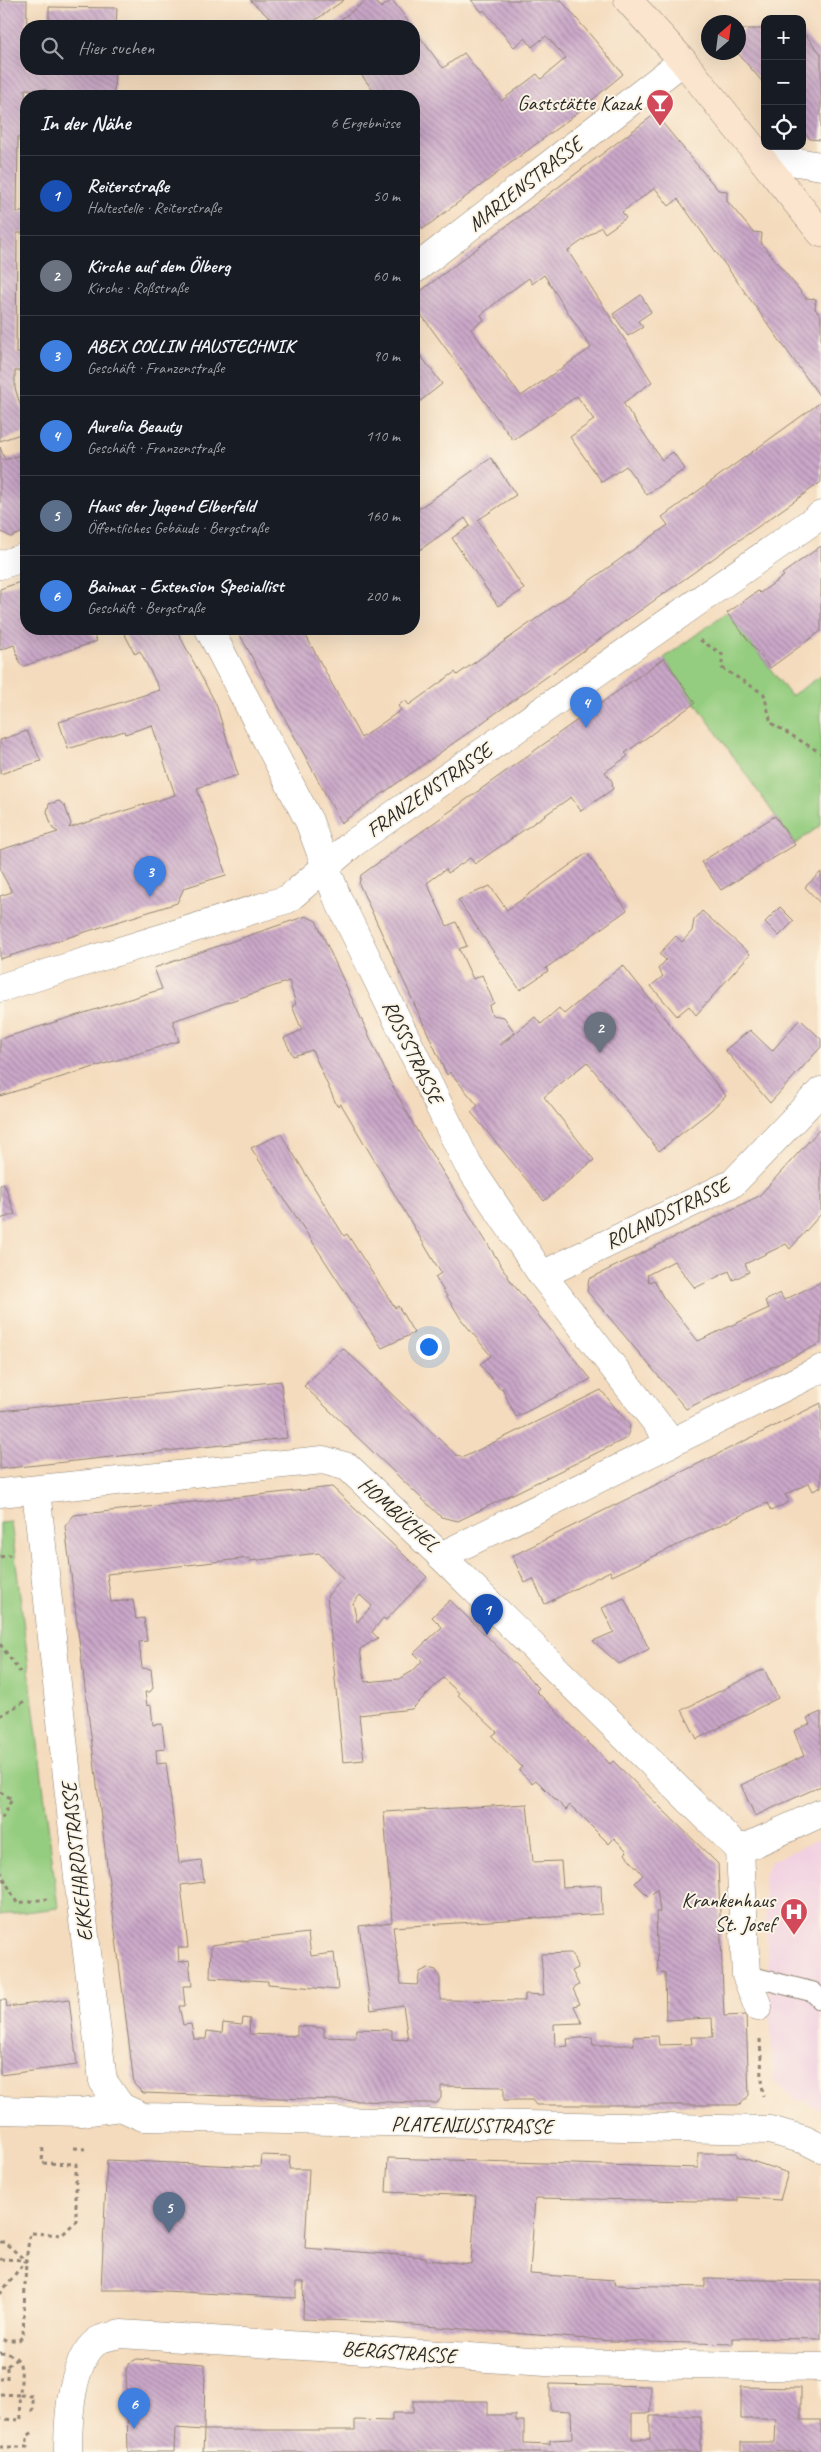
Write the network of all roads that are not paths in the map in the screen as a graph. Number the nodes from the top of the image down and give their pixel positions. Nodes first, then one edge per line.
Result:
1 (628, 0) edge
2 (683, 61) junction
3 (760, 156) junction
4 (821, 166) edge
5 (821, 232) edge
6 (420, 265) edge
7 (821, 515) edge
8 (20, 559) edge
9 (0, 565) edge
10 (212, 635) edge
11 (326, 869) junction
12 (0, 988) edge
13 (821, 1091) edge
14 (542, 1275) junction
15 (821, 1369) edge
16 (672, 1443) junction
17 (36, 1490) junction
18 (0, 1494) edge
19 (441, 1556) junction
20 (821, 1813) edge
21 (740, 1850) junction
22 (746, 1974) junction
23 (821, 2000) edge
24 (758, 2007) road end
25 (121, 2107) junction
26 (0, 2110) edge
27 (821, 2148) edge
28 (821, 2367) edge
29 (68, 2452) edge

1 - 2 main road
2 - 3 main road
2 - 6 street, MARIENSTRASSE
3 - 4 street
3 - 5 main road
7 - 11 street, FRANZENSTRASSE
8 - 9 street
10 - 11 street, ROSSSTRASSE
11 - 12 street, FRANZENSTRASSE
11 - 14 street, ROSSSTRASSE
13 - 14 street, ROLANDSTRASSE
14 - 16 street, ROSSSTRASSE
15 - 16 street, HOMBÜCHEL
16 - 19 street, HOMBÜCHEL
17 - 18 street, HOMBÜCHEL
17 - 19 street, HOMBÜCHEL
17 - 25 street, EKKEHARDSTRASSE
19 - 21 street
20 - 21 street
21 - 22 street
22 - 23 lane
22 - 24 street
25 - 26 street
25 - 27 street, PLATENIUSSTRASSE
28 - 29 street, BERGSTRASSE

